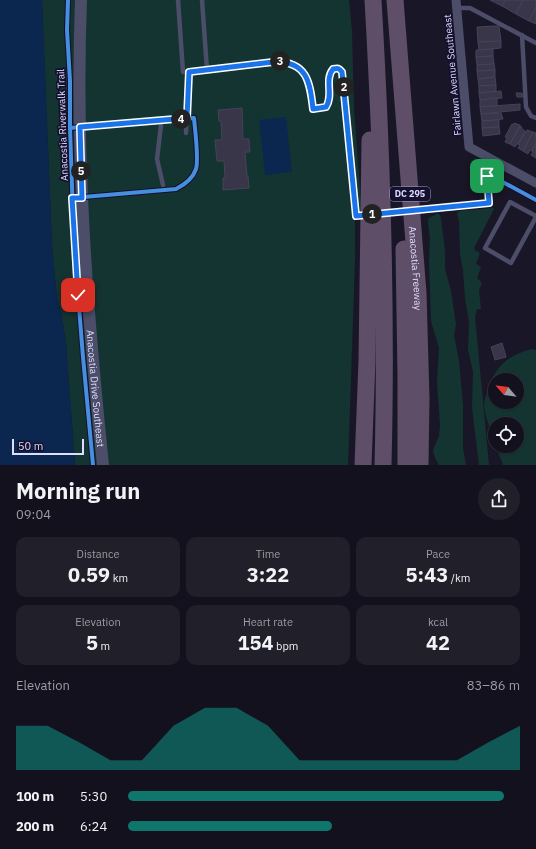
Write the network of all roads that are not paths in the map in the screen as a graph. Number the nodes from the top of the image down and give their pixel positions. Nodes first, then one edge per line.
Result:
1 (81, 0) edge
2 (178, 0) edge
3 (202, 0) edge
4 (372, 0) edge
5 (395, 0) edge
6 (457, 4) edge
7 (522, 35) junction
8 (536, 43) edge
9 (400, 59) junction
10 (207, 70) junction
11 (189, 72) junction
12 (313, 109) dead end
13 (536, 118) edge
14 (161, 125) dead end
15 (186, 133) dead end
16 (536, 183) edge
17 (163, 185) dead end
18 (536, 216) edge
19 (103, 465) edge
20 (364, 465) edge
21 (383, 465) edge
22 (406, 465) edge
23 (420, 465) edge

1 - 19 street, Anacostia Drive Southeast
2 - 11 lane
3 - 10 lane
4 - 20 highway
4 - 21 highway, DC 295
5 - 9 highway, Anacostia Freeway / DC 295
6 - 7 lane
6 - 16 street, Fairlawn Avenue Southeast
7 - 8 lane
7 - 13 lane
9 - 22 highway
9 - 23 highway, Anacostia Freeway / DC 295
10 - 11 lane
10 - 12 lane
11 - 15 lane
14 - 17 lane
18 - 18 lane

